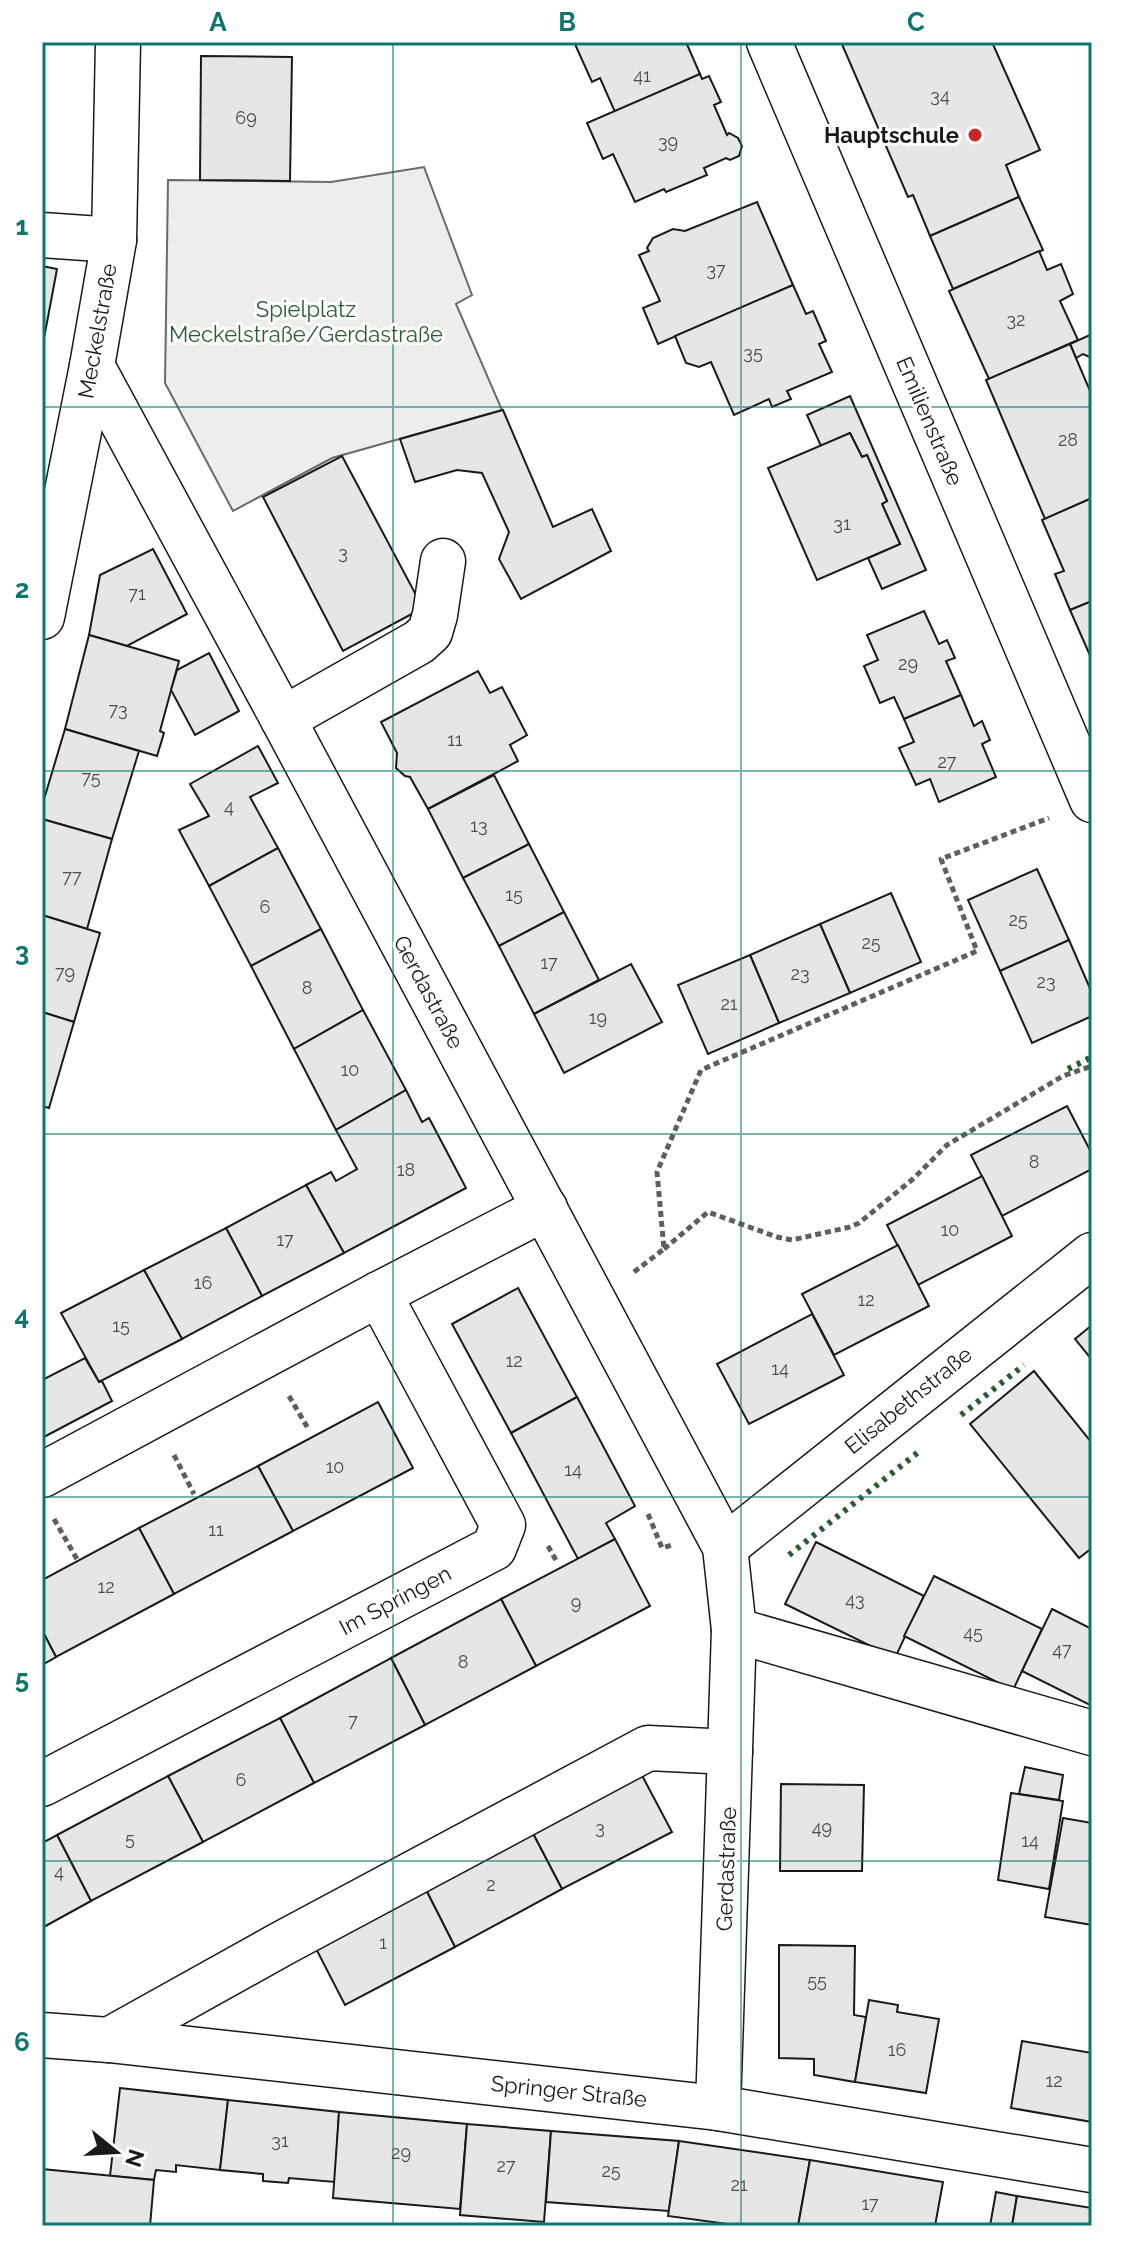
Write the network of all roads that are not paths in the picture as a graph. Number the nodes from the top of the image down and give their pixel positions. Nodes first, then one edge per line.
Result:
1 (118, 42) edge
2 (769, 42) edge
3 (42, 235) edge
4 (114, 240) junction
5 (92, 366) junction
6 (443, 561) dead end
7 (42, 617) edge
8 (283, 719) junction
9 (1092, 800) edge
10 (545, 1208) junction
11 (1092, 1255) edge
12 (379, 1294) junction
13 (46, 1493) edge
14 (725, 1547) junction
15 (734, 1630) junction
16 (1092, 1733) edge
17 (730, 1752) junction
18 (42, 1784) edge
19 (42, 2035) edge
20 (109, 2040) junction
21 (718, 2108) junction
22 (1092, 2170) edge

1 - 4 street, Meckelstraße
2 - 9 street, Emilienstraße
3 - 4 street
4 - 5 street, Meckelstraße
5 - 7 street, Meckelstraße
5 - 8 street, Gerdastraße
6 - 8 street
8 - 10 street, Gerdastraße
10 - 12 street
10 - 14 street, Gerdastraße
11 - 14 street, Elisabethstraße
12 - 13 street
12 - 18 street, Im Springen
14 - 15 street, Gerdastraße
15 - 16 street
15 - 17 street, Gerdastraße
17 - 20 street
17 - 21 street, Gerdastraße
19 - 20 street, Springer Straße
20 - 21 street, Springer Straße
21 - 22 street, Springer Straße

